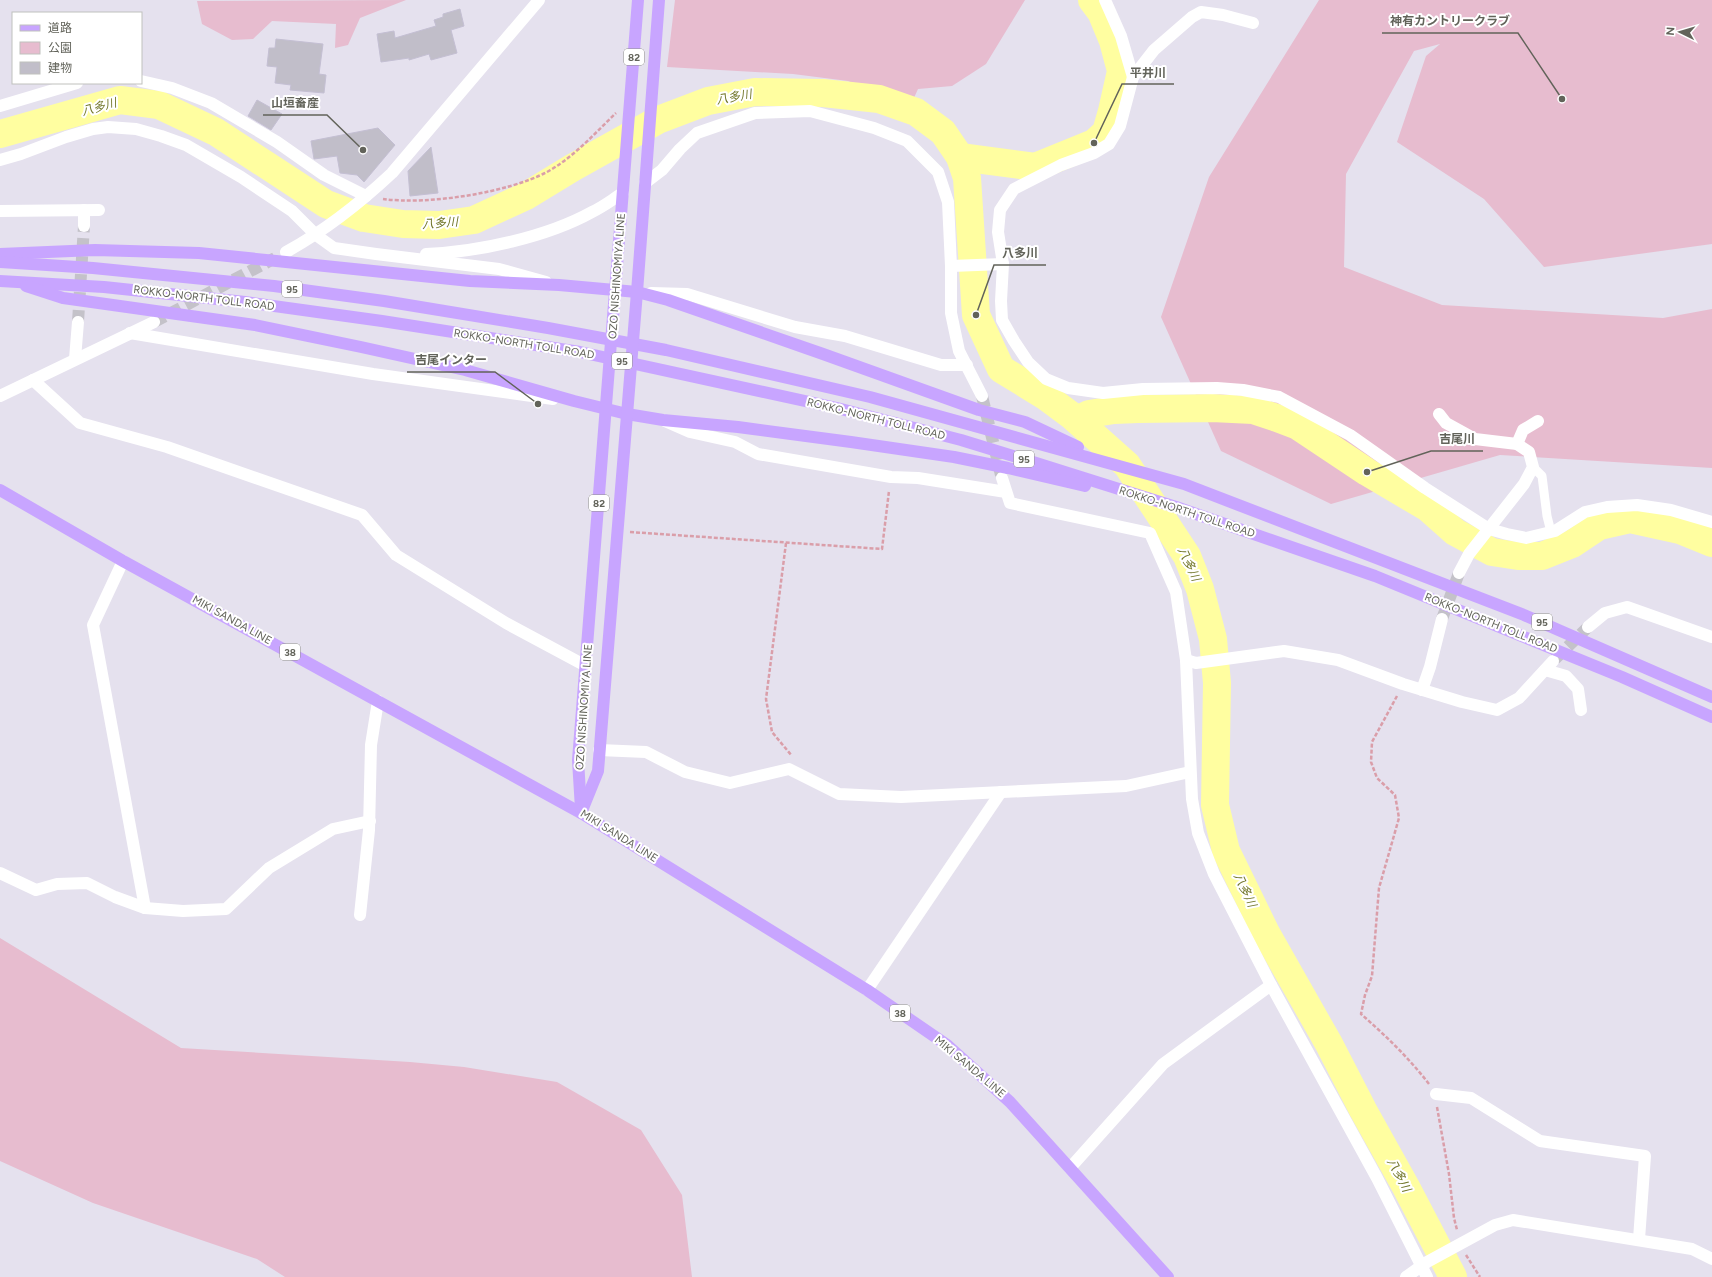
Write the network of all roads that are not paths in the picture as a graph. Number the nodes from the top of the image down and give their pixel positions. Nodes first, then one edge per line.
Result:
1 (539, 0) edge
2 (638, 0) edge
3 (659, 0) edge
4 (1105, 0) edge
5 (1253, 23) dead end
6 (1133, 77) junction
7 (142, 81) edge
8 (74, 84) edge
9 (0, 106) edge
10 (0, 160) edge
11 (645, 183) junction
12 (624, 187) junction
13 (368, 195) junction
14 (84, 210) junction
15 (99, 210) dead end
16 (0, 211) edge
17 (84, 226) tunnel mouth
18 (319, 233) junction
19 (286, 252) tunnel mouth
20 (0, 254) edge
21 (385, 255) junction
22 (0, 262) edge
23 (1000, 264) junction
24 (954, 266) junction
25 (4, 281) edge
26 (559, 285) junction
27 (616, 290) junction
28 (638, 292) junction
29 (78, 322) tunnel mouth
30 (154, 322) tunnel mouth
31 (130, 333) junction
32 (75, 359) junction
33 (967, 365) junction
34 (33, 380) junction
35 (0, 396) edge
36 (982, 396) tunnel mouth
37 (574, 401) junction
38 (606, 409) junction
39 (627, 414) junction
40 (1439, 414) dead end
41 (663, 420) junction
42 (1538, 421) dead end
43 (1517, 444) junction
44 (1106, 461) junction
45 (1533, 467) junction
46 (1002, 478) tunnel mouth
47 (0, 490) edge
48 (1006, 492) junction
49 (1176, 507) junction
50 (1712, 522) edge
51 (1486, 532) junction
52 (1551, 532) junction
53 (123, 561) junction
54 (1458, 573) tunnel mouth
55 (1442, 619) tunnel mouth
56 (1588, 627) tunnel mouth
57 (1712, 637) edge
58 (1191, 662) junction
59 (586, 666) junction
60 (1422, 690) junction
61 (1712, 697) edge
62 (378, 701) junction
63 (1580, 710) dead end
64 (1712, 717) edge
65 (600, 750) junction
66 (1190, 772) junction
67 (1001, 792) junction
68 (581, 813) junction
69 (370, 821) junction
70 (0, 873) edge
71 (145, 908) junction
72 (360, 915) dead end
73 (1271, 985) junction
74 (867, 990) junction
75 (1436, 1094) road end
76 (1070, 1168) junction
77 (1639, 1239) junction
78 (1712, 1259) edge
79 (1424, 1264) junction
80 (1168, 1277) edge
81 (1406, 1277) edge
82 (1427, 1277) edge

1 - 13 street
2 - 12 main road, OZO NISHINOMIYA LINE / 82
3 - 11 main road, OZO NISHINOMIYA LINE / 82
4 - 6 street
5 - 6 street
6 - 23 street
7 - 13 street
8 - 9 street
10 - 18 street
11 - 24 street
11 - 28 main road, OZO NISHINOMIYA LINE / 82
12 - 21 street
12 - 27 main road, OZO NISHINOMIYA LINE / 82
13 - 18 street
14 - 15 street
14 - 16 street
14 - 17 street
18 - 19 street
18 - 21 street
20 - 26 main road
21 - 26 street
22 - 44 main road, ROKKO-NORTH TOLL ROAD / 95
23 - 24 street
23 - 51 street
24 - 33 street
25 - 37 main road, 95
25 - 49 main road, ROKKO-NORTH TOLL ROAD / 95
26 - 27 main road
27 - 28 main road
27 - 38 main road, OZO NISHINOMIYA LINE / 82
28 - 33 street
28 - 39 main road, OZO NISHINOMIYA LINE / 82
28 - 44 main road
29 - 32 street
30 - 31 street
31 - 32 street
31 - 37 street
32 - 34 street
33 - 36 street
34 - 35 street
34 - 59 street
37 - 38 main road, 95
38 - 39 main road, 95
38 - 59 main road, OZO NISHINOMIYA LINE / 82
39 - 41 main road
39 - 65 main road, OZO NISHINOMIYA LINE / 82
40 - 43 street
41 - 48 street
41 - 49 main road
42 - 43 street
43 - 45 street
44 - 61 main road, ROKKO-NORTH TOLL ROAD / 95
45 - 51 street
45 - 52 lane
46 - 48 street
47 - 53 main road, MIKI SANDA LINE / 38
48 - 58 street
49 - 64 main road, ROKKO-NORTH TOLL ROAD / 95
50 - 52 street
51 - 52 street
51 - 54 street
53 - 62 main road, MIKI SANDA LINE / 38
53 - 71 street
55 - 60 street
56 - 57 street
58 - 60 street
58 - 66 street
59 - 68 main road, OZO NISHINOMIYA LINE / 82
60 - 63 street
62 - 68 main road, MIKI SANDA LINE / 38
62 - 69 street
65 - 67 street
65 - 68 main road, OZO NISHINOMIYA LINE / 82
66 - 67 street
66 - 73 street
67 - 74 street
68 - 74 main road, MIKI SANDA LINE / 38
69 - 71 street
69 - 72 street
70 - 71 street
73 - 76 street
73 - 79 street
74 - 76 main road, MIKI SANDA LINE / 38
75 - 77 street
76 - 80 main road, MIKI SANDA LINE / 38
77 - 78 street
77 - 79 street
79 - 81 street
79 - 82 street

